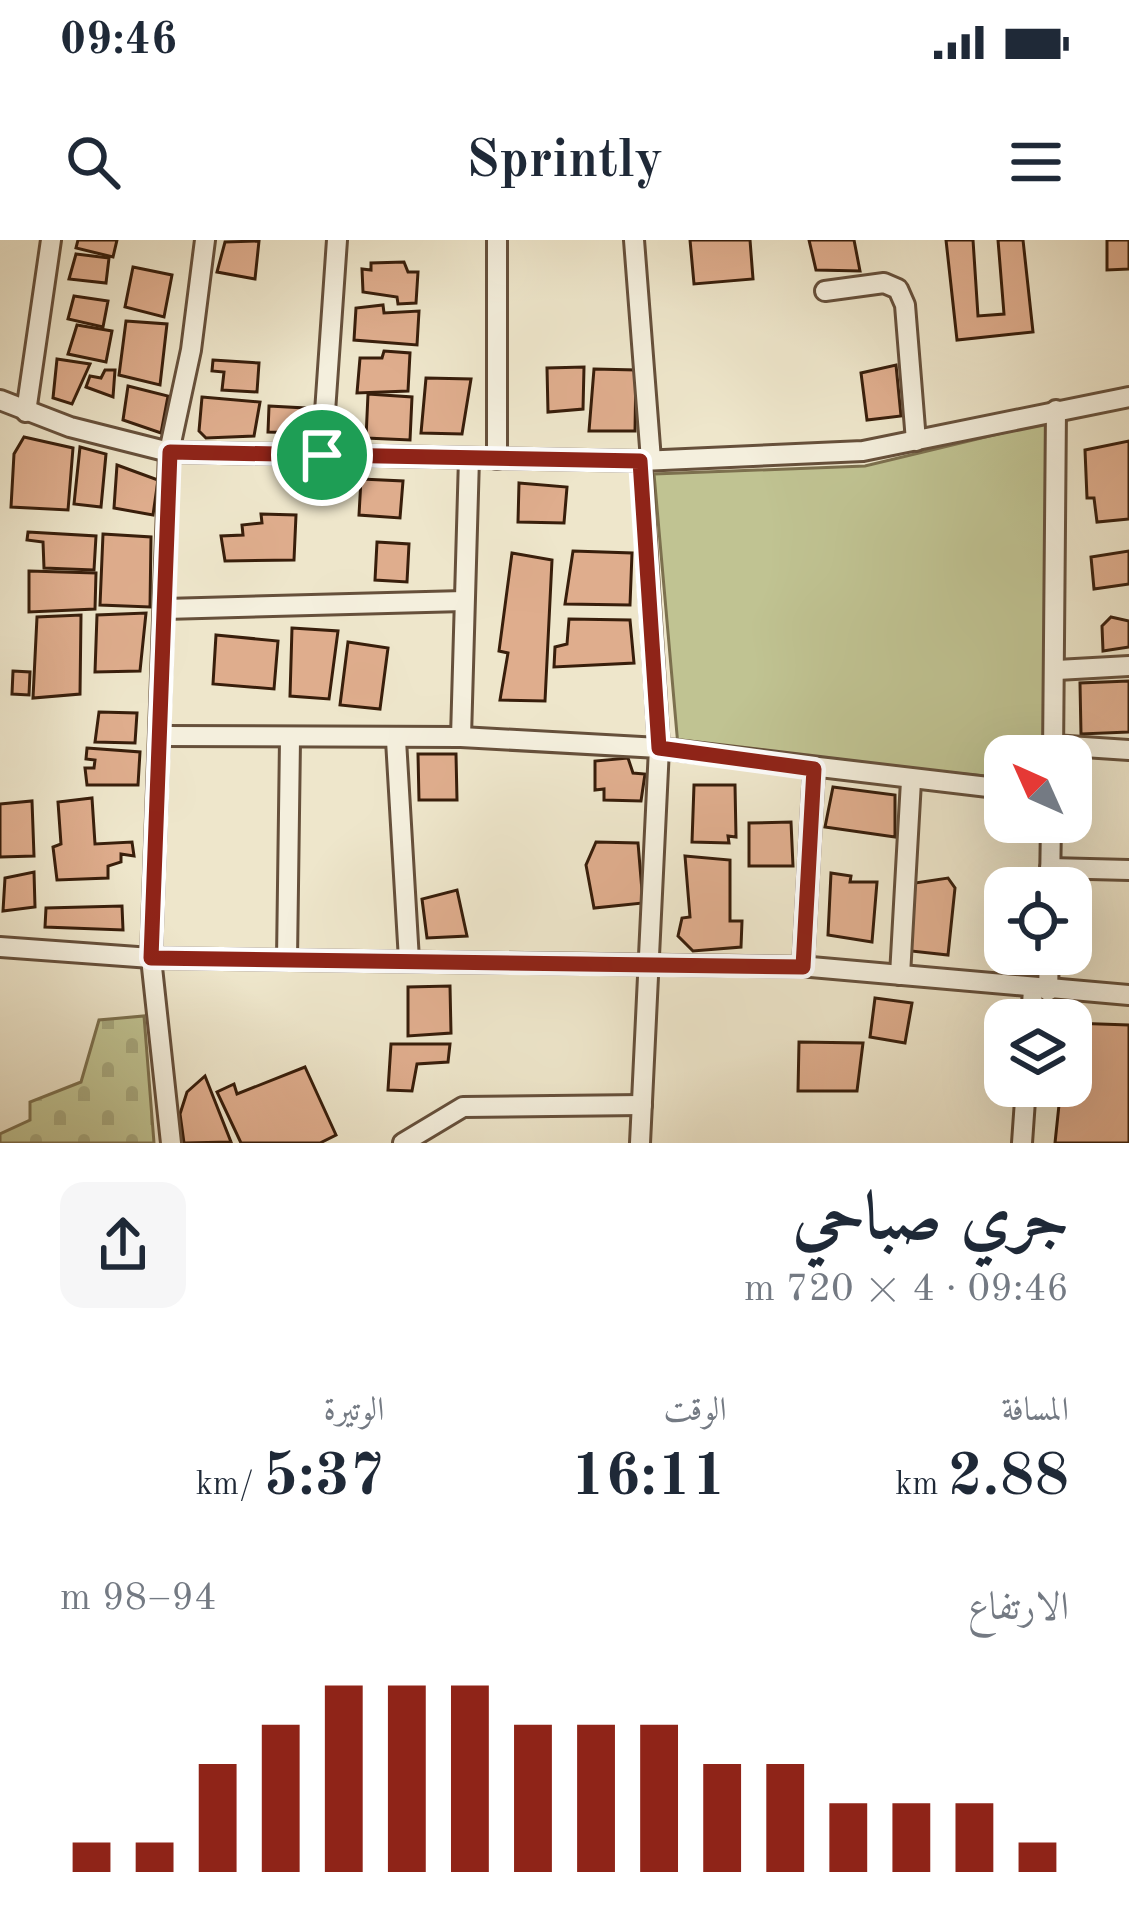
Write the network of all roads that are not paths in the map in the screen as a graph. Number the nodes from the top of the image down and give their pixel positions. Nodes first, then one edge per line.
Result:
1 (51, 240) edge
2 (205, 240) edge
3 (337, 240) edge
4 (497, 240) edge
5 (634, 240) edge
6 (825, 291) dead end
7 (1129, 398) edge
8 (1, 400) edge
9 (1056, 410) junction
10 (0, 412) edge
11 (26, 412) junction
12 (916, 441) junction
13 (170, 452) junction
14 (322, 455) junction
15 (469, 458) junction
16 (497, 459) junction
17 (646, 461) junction
18 (464, 601) junction
19 (165, 609) junction
20 (1129, 666) edge
21 (1057, 670) junction
22 (1055, 735) edge
23 (160, 736) junction
24 (460, 737) junction
25 (290, 740) junction
26 (396, 740) junction
27 (659, 748) junction
28 (1129, 749) edge
29 (1092, 750) edge
30 (814, 769) junction
31 (911, 781) junction
32 (984, 787) edge
33 (1129, 870) edge
34 (1092, 874) edge
35 (0, 947) edge
36 (151, 958) junction
37 (286, 959) junction
38 (409, 960) junction
39 (651, 962) junction
40 (803, 967) junction
41 (900, 975) junction
42 (1044, 975) edge
43 (1041, 990) junction
44 (1129, 995) edge
45 (1038, 999) edge
46 (642, 1105) junction
47 (1025, 1107) edge
48 (407, 1140) edge
49 (635, 1140) edge
50 (172, 1143) edge
51 (432, 1143) edge
52 (1022, 1143) edge

1 - 11 street
2 - 13 street
3 - 14 street
4 - 16 street
5 - 17 street
6 - 12 street
7 - 9 street
8 - 10 street
8 - 11 street
9 - 12 street
9 - 21 street
11 - 13 street
12 - 17 street
13 - 14 street
13 - 19 street
14 - 15 street
15 - 16 street
15 - 18 street
16 - 17 street
17 - 27 street
18 - 19 street
18 - 24 street
19 - 23 street
20 - 21 street
21 - 22 street
23 - 25 street
23 - 36 street
24 - 26 street
24 - 27 street
25 - 26 street
25 - 37 street
26 - 38 street
27 - 30 street
27 - 39 street
28 - 29 street
30 - 31 street
30 - 40 street
31 - 32 street
31 - 41 street
33 - 34 street
35 - 36 street
36 - 37 street
36 - 50 street
37 - 38 street
38 - 39 street
39 - 40 street
39 - 46 street
40 - 41 street
41 - 43 street
42 - 43 street
43 - 44 street
43 - 45 street
46 - 48 street
46 - 49 street
47 - 52 street
48 - 51 street

